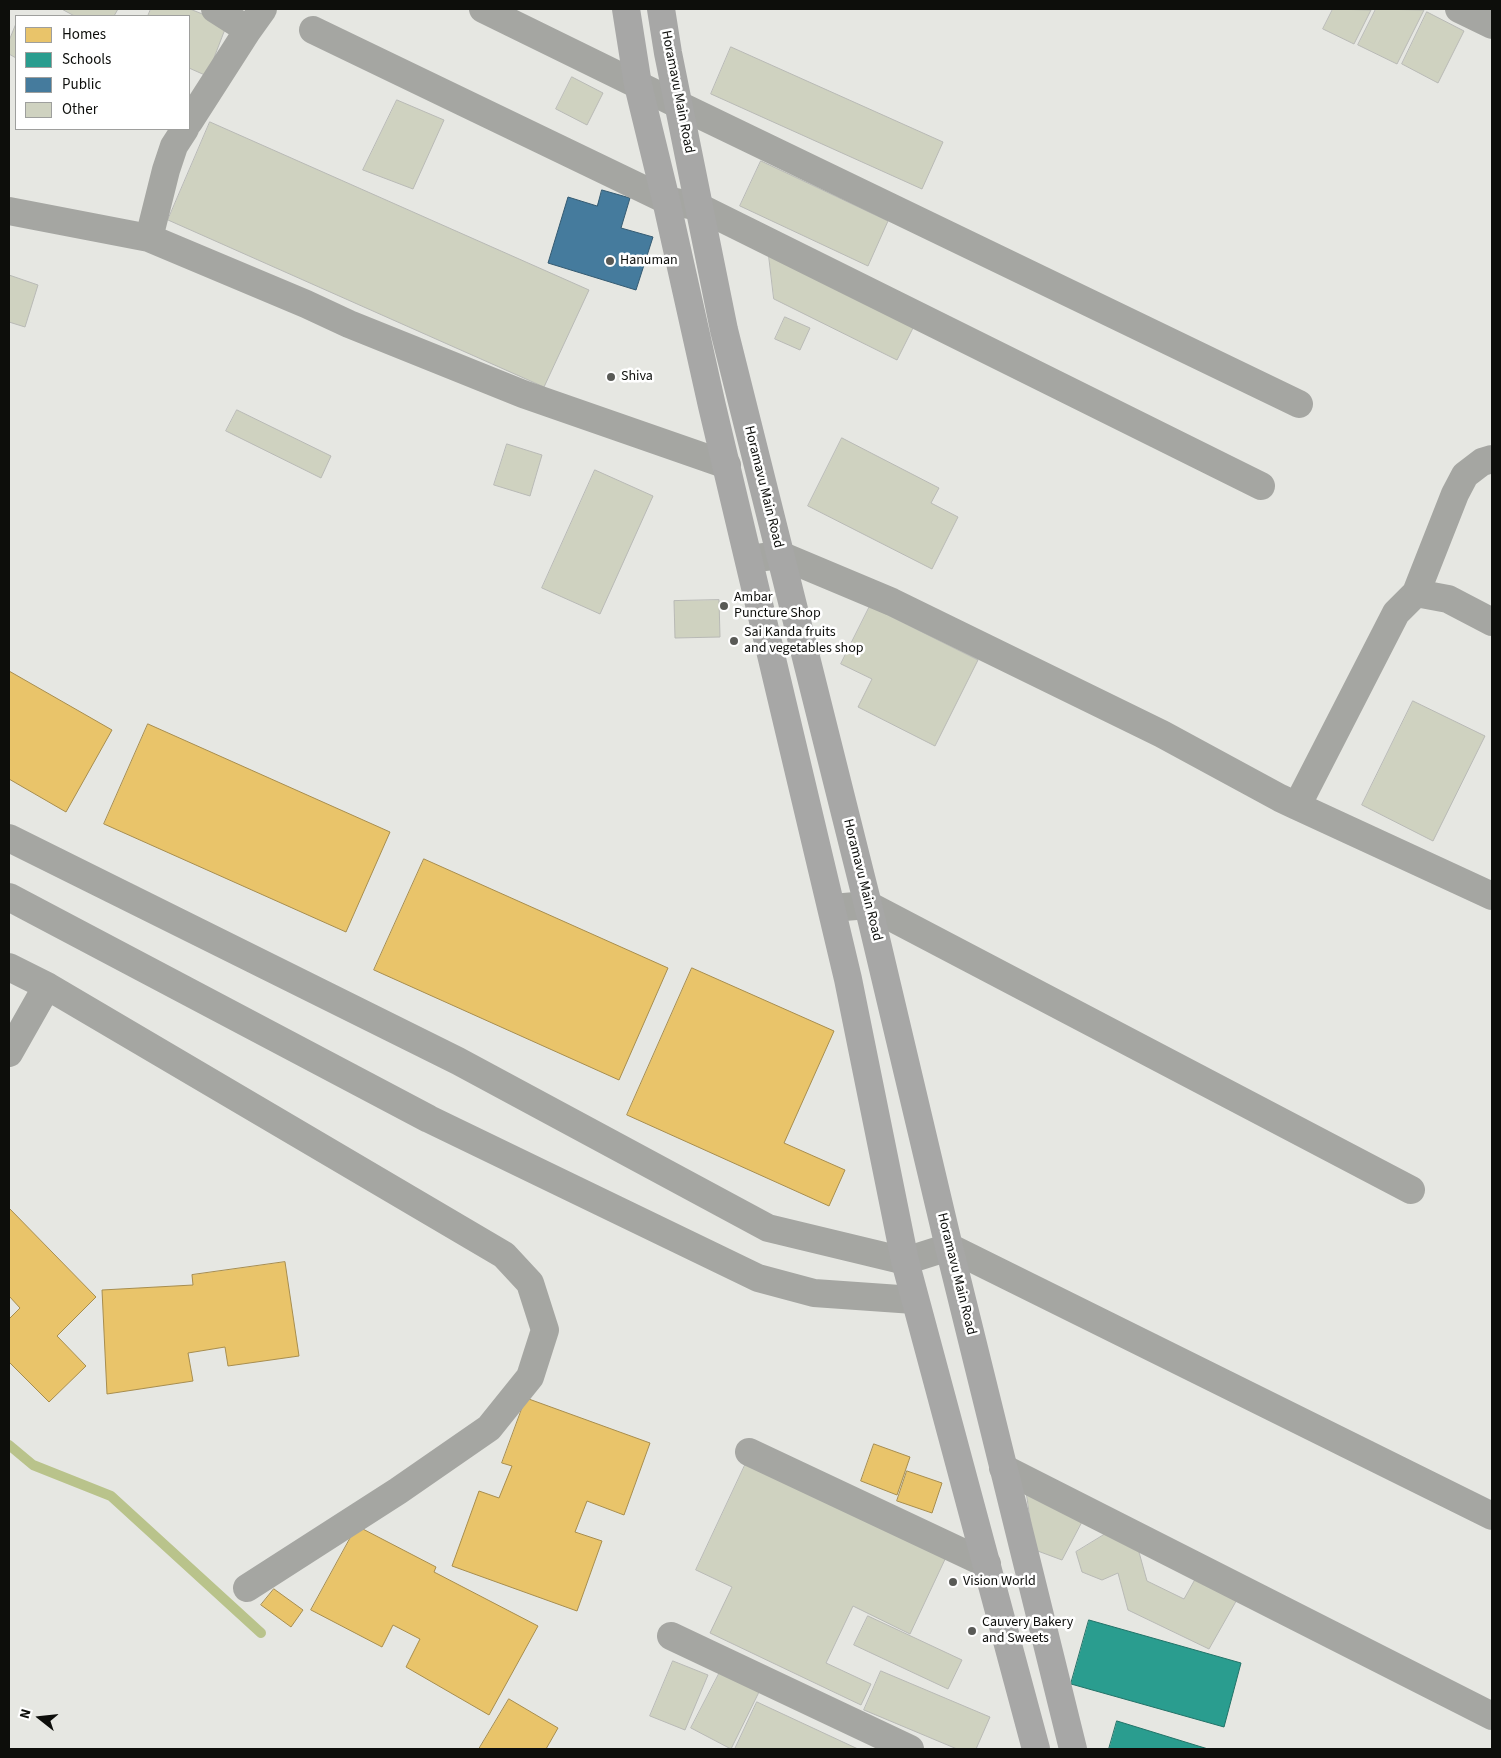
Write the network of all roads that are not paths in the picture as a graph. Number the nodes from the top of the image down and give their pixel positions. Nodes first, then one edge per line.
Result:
1 (215, 9) edge
2 (482, 9) edge
3 (626, 9) edge
4 (661, 9) edge
5 (1459, 9) edge
6 (256, 19) edge
7 (1492, 25) edge
8 (313, 30) dead end
9 (638, 85) junction
10 (678, 105) junction
11 (190, 120) edge
12 (184, 130) edge
13 (666, 200) junction
14 (699, 207) junction
15 (9, 211) edge
16 (149, 238) junction
17 (1299, 404) dead end
18 (1492, 459) edge
19 (726, 465) junction
20 (1262, 486) dead end
21 (780, 555) junction
22 (749, 559) junction
23 (1416, 593) junction
24 (1492, 622) edge
25 (1297, 806) junction
26 (9, 838) edge
27 (1492, 896) edge
28 (9, 897) edge
29 (868, 905) junction
30 (832, 908) junction
31 (9, 967) edge
32 (47, 986) junction
33 (9, 1053) edge
34 (1411, 1190) dead end
35 (950, 1247) junction
36 (905, 1261) junction
37 (914, 1300) junction
38 (748, 1452) dead end
39 (1003, 1468) junction
40 (1492, 1516) edge
41 (988, 1564) junction
42 (246, 1588) dead end
43 (671, 1636) dead end
44 (1492, 1716) edge
45 (910, 1749) edge
46 (1036, 1749) edge
47 (1073, 1749) edge

1 - 6 street
2 - 9 street
3 - 9 main road
4 - 10 main road, Horamavu Main Road
5 - 7 street
6 - 11 street
8 - 13 street
9 - 10 street
9 - 13 main road
10 - 14 main road, Horamavu Main Road
10 - 17 street
12 - 16 street
13 - 14 street
13 - 19 main road
14 - 20 street
14 - 21 main road, Horamavu Main Road
15 - 16 street
16 - 19 street
18 - 23 street
19 - 22 main road
21 - 22 street
21 - 25 street
21 - 29 main road, Horamavu Main Road
22 - 30 main road
23 - 24 street
23 - 25 street
25 - 27 street
26 - 36 street
28 - 37 street
29 - 30 street
29 - 34 street
29 - 35 main road, Horamavu Main Road
30 - 36 main road
31 - 32 street
32 - 33 street
32 - 42 street
35 - 36 street
35 - 39 main road, Horamavu Main Road
35 - 40 street
36 - 37 main road
37 - 41 main road
38 - 41 street
39 - 44 street
39 - 47 main road, Horamavu Main Road
41 - 46 main road
43 - 45 street

